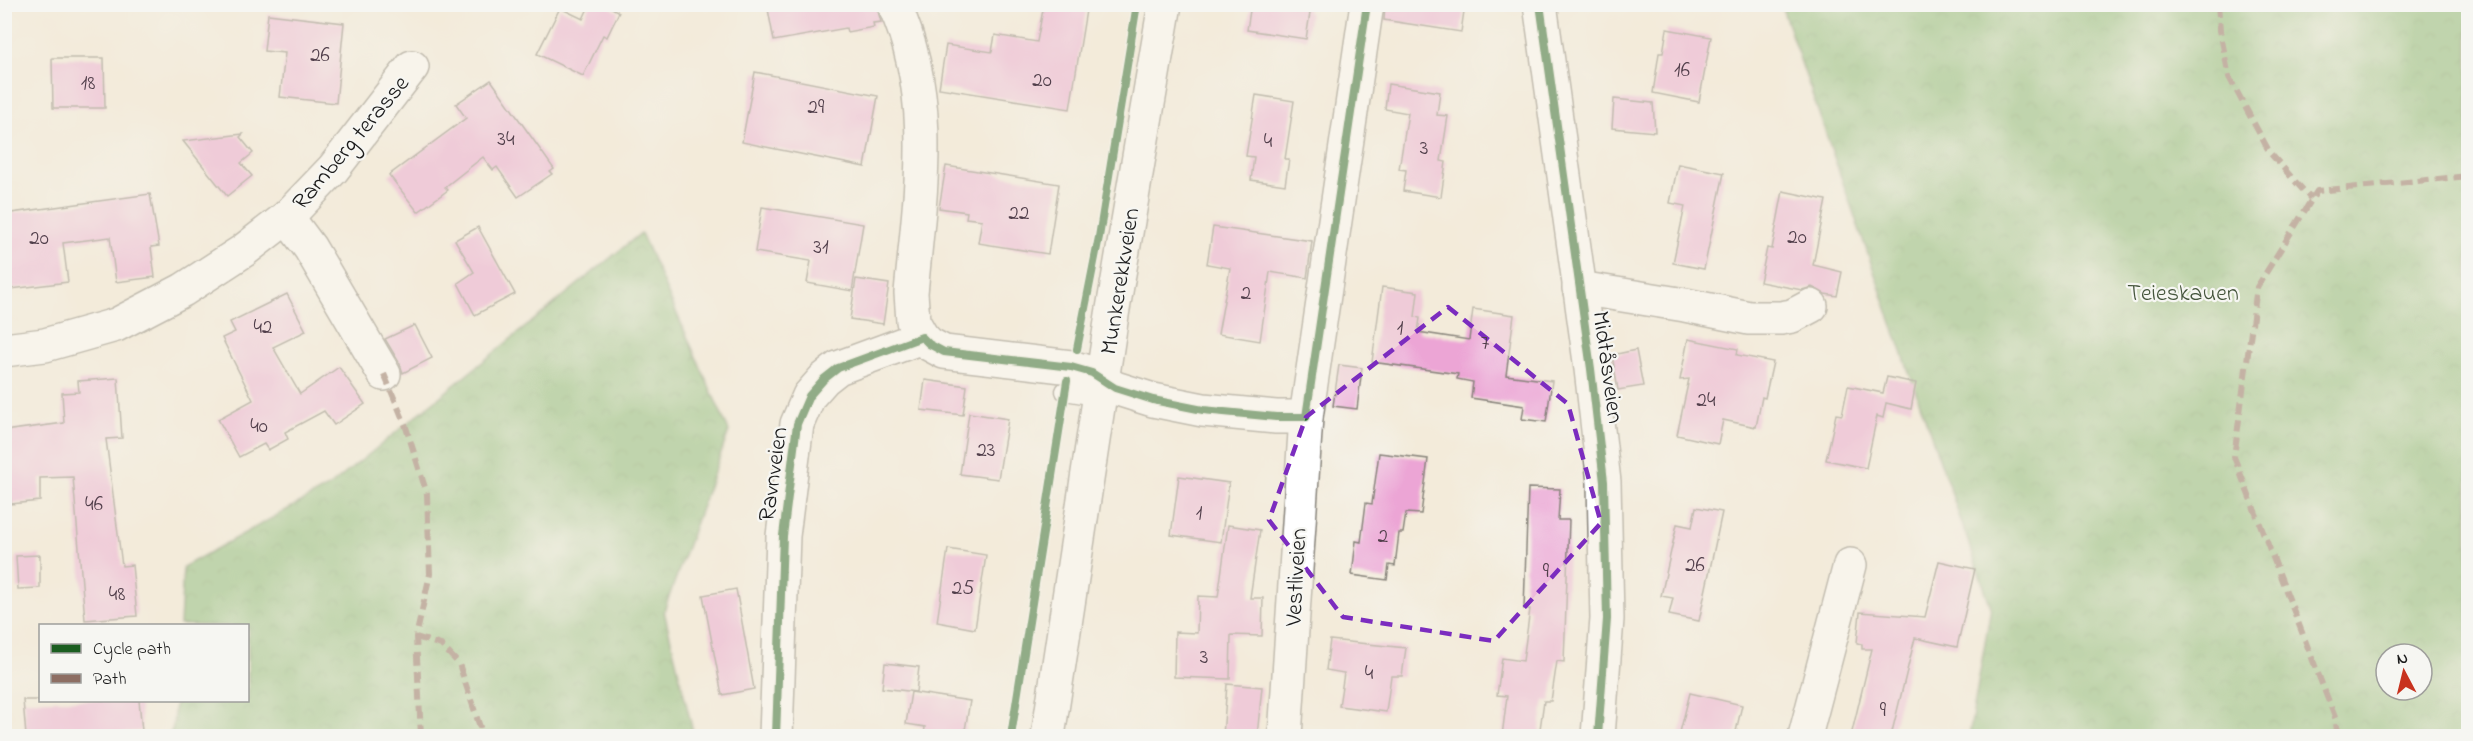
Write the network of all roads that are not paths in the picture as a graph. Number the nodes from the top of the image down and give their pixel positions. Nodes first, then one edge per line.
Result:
1 (894, 4) edge
2 (1165, 4) edge
3 (1367, 4) edge
4 (1540, 4) edge
5 (412, 67) dead end
6 (287, 217) junction
7 (1579, 288) junction
8 (1811, 306) dead end
9 (922, 337) junction
10 (4, 350) edge
11 (384, 374) dead end
12 (1103, 388) junction
13 (1065, 392) dead end
14 (1306, 417) junction
15 (1850, 565) dead end
16 (776, 736) edge
17 (1048, 736) edge
18 (1285, 736) edge
19 (1598, 736) edge
20 (1805, 736) edge

1 - 9 street
2 - 12 street, Munkerekkveien
3 - 14 street
4 - 7 street, Midtåsveien
5 - 6 street, Ramberg terasse
6 - 10 street, Ramberg terasse
6 - 11 street, Ramberg terasse
7 - 8 street, Midtåsveien
7 - 19 street, Midtåsveien
9 - 12 street
9 - 16 street, Ravnveien
12 - 13 lane
12 - 14 street
12 - 17 street, Munkerekkveien
14 - 18 street, Vestliveien
15 - 20 street

